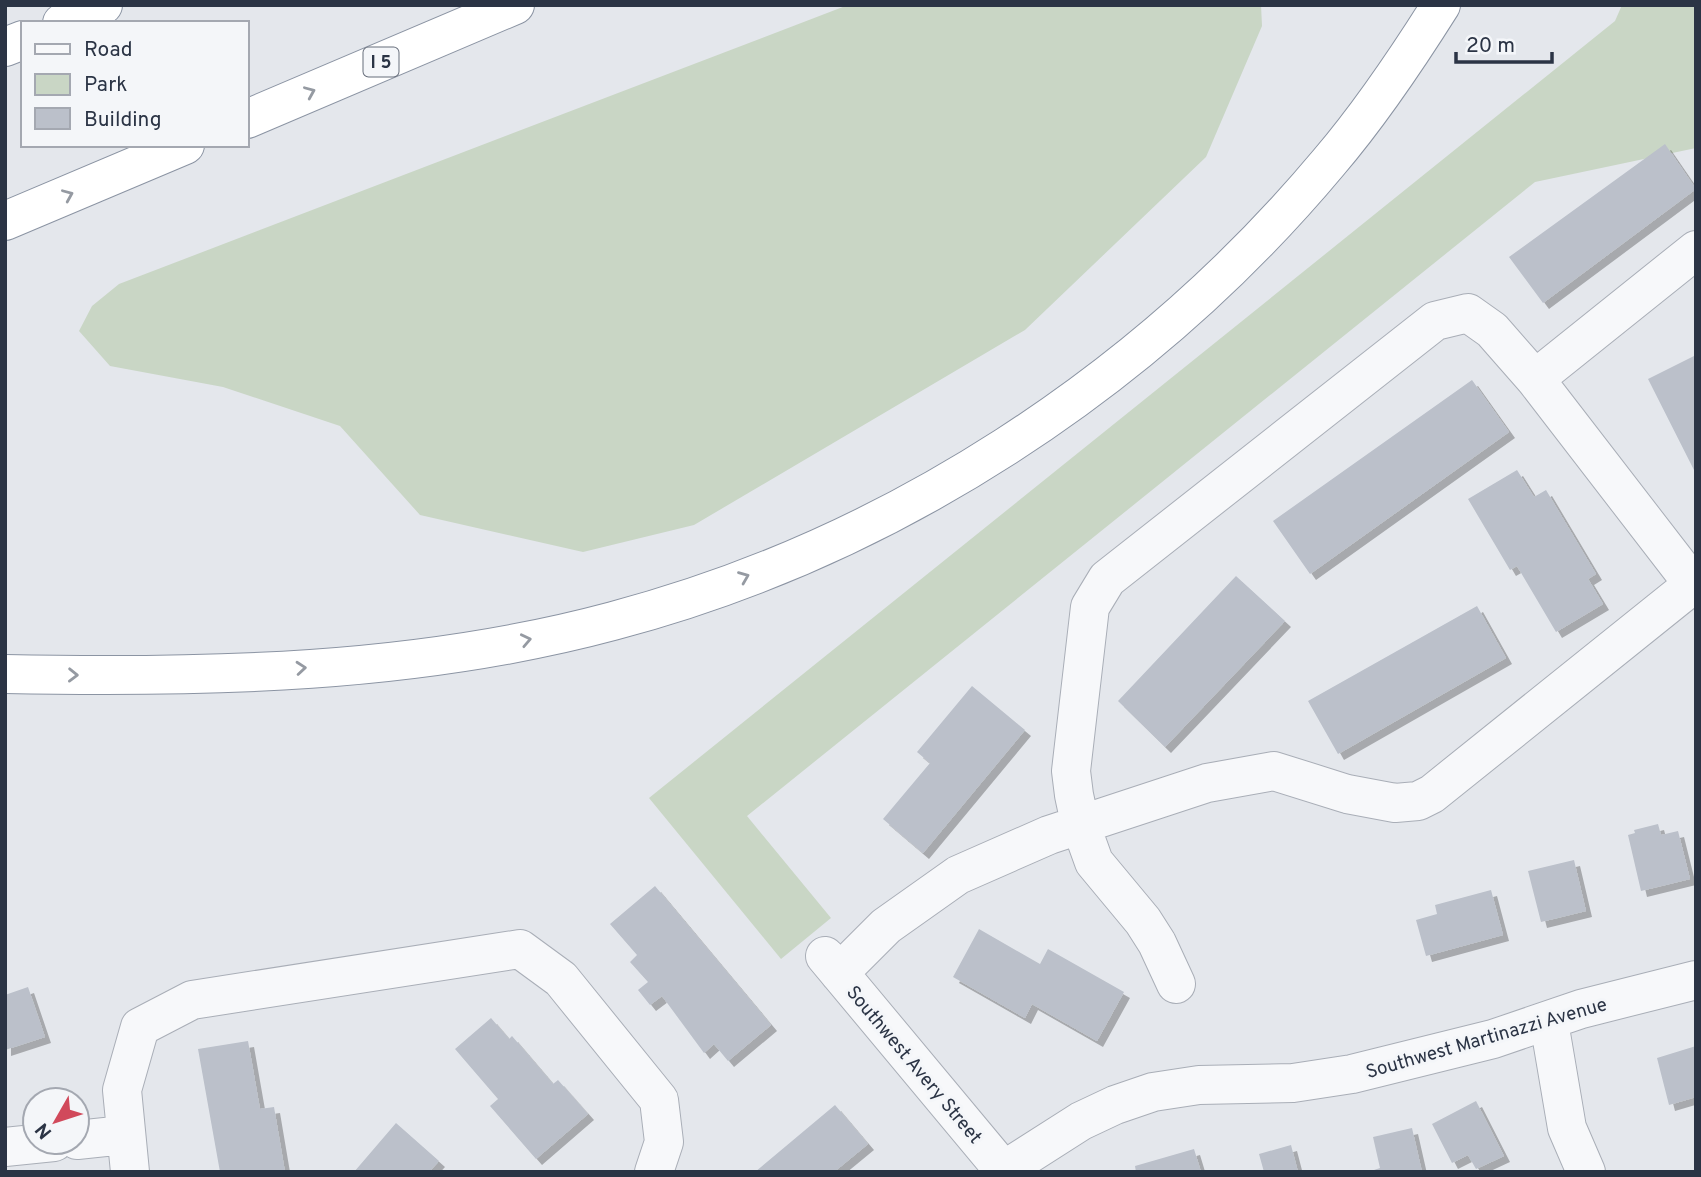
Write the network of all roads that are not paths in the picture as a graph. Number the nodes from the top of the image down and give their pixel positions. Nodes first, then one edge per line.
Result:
1 (103, 5) edge
2 (515, 5) edge
3 (1441, 5) edge
4 (67, 21) edge
5 (248, 119) edge
6 (180, 147) edge
7 (5, 221) edge
8 (1696, 250) edge
9 (1535, 379) junction
10 (1694, 583) edge
11 (5, 674) edge
12 (1080, 824) junction
13 (1696, 980) edge
14 (1176, 984) dead end
15 (1549, 1023) junction
16 (91, 1144) edge
17 (127, 1154) edge
18 (1003, 1171) edge
19 (654, 1172) edge
20 (1586, 1172) edge

1 - 4 highway
5 -> 2 highway, I 5
11 -> 3 highway
7 -> 6 highway
8 - 9 street
9 - 10 street
9 - 12 street
10 - 12 street
12 - 14 street
12 - 18 street, Southwest Avery Street
13 - 15 street, Southwest Martinazzi Avenue
15 - 18 street, Southwest Martinazzi Avenue
15 - 20 street
16 - 17 street
17 - 19 street

